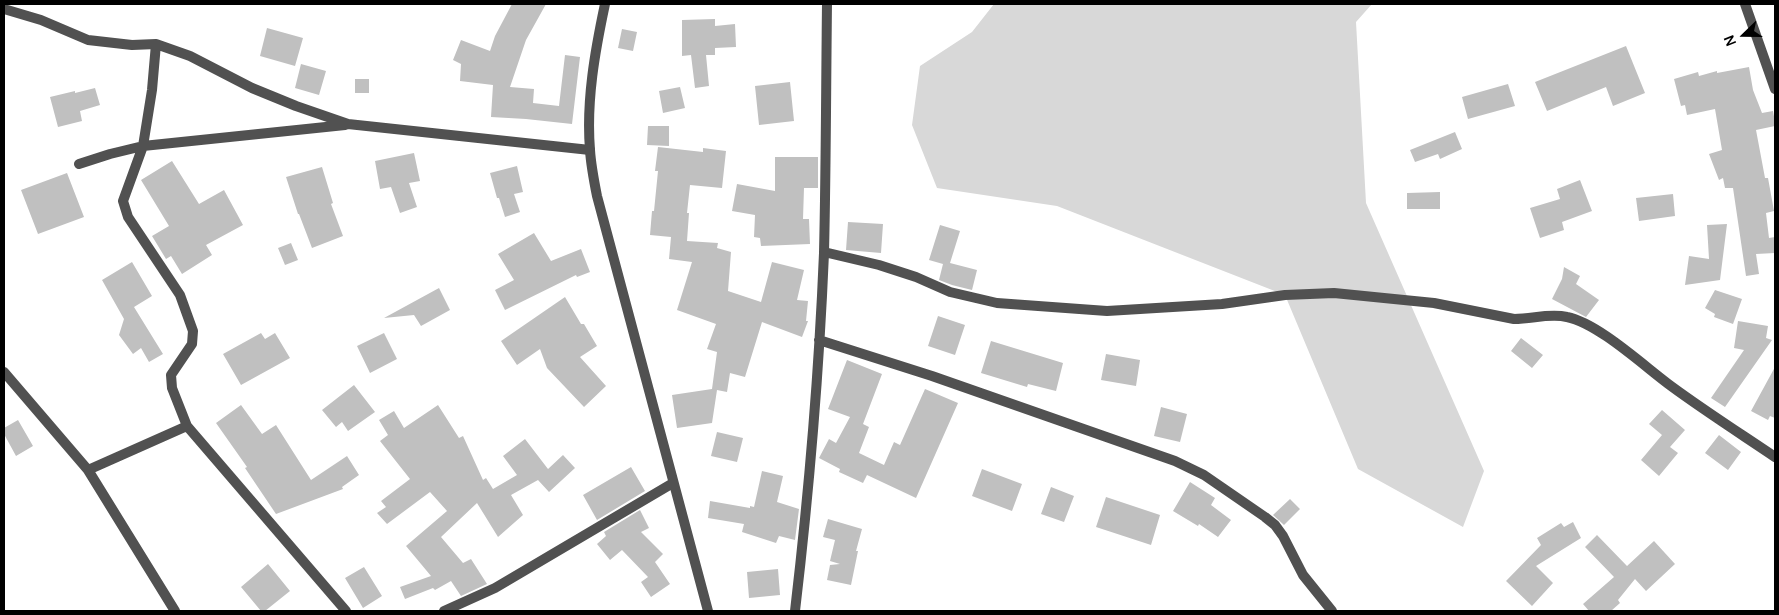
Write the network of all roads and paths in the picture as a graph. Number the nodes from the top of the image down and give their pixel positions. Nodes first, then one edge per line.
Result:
1 (605, 4) edge
2 (827, 4) edge
3 (1745, 4) edge
4 (4, 9) edge
5 (156, 44) junction
6 (1775, 89) edge
7 (348, 124) junction
8 (143, 146) junction
9 (590, 150) junction
10 (80, 164) dead end
11 (824, 252) junction
12 (819, 340) junction
13 (4, 372) edge
14 (187, 426) junction
15 (1775, 457) edge
16 (88, 470) junction
17 (672, 483) junction
18 (175, 611) edge
19 (346, 611) edge
20 (444, 611) edge
21 (708, 611) edge
22 (795, 611) edge
23 (1332, 611) edge

1 - 9 street
2 - 11 street
3 - 6 street
4 - 5 street
5 - 7 street
5 - 8 street
7 - 8 street
7 - 9 street
8 - 10 street
8 - 14 street
9 - 17 street
11 - 12 street
11 - 15 street
12 - 22 street
12 - 23 street
13 - 16 street
14 - 16 street
14 - 19 street
16 - 18 street
17 - 20 street
17 - 21 street

